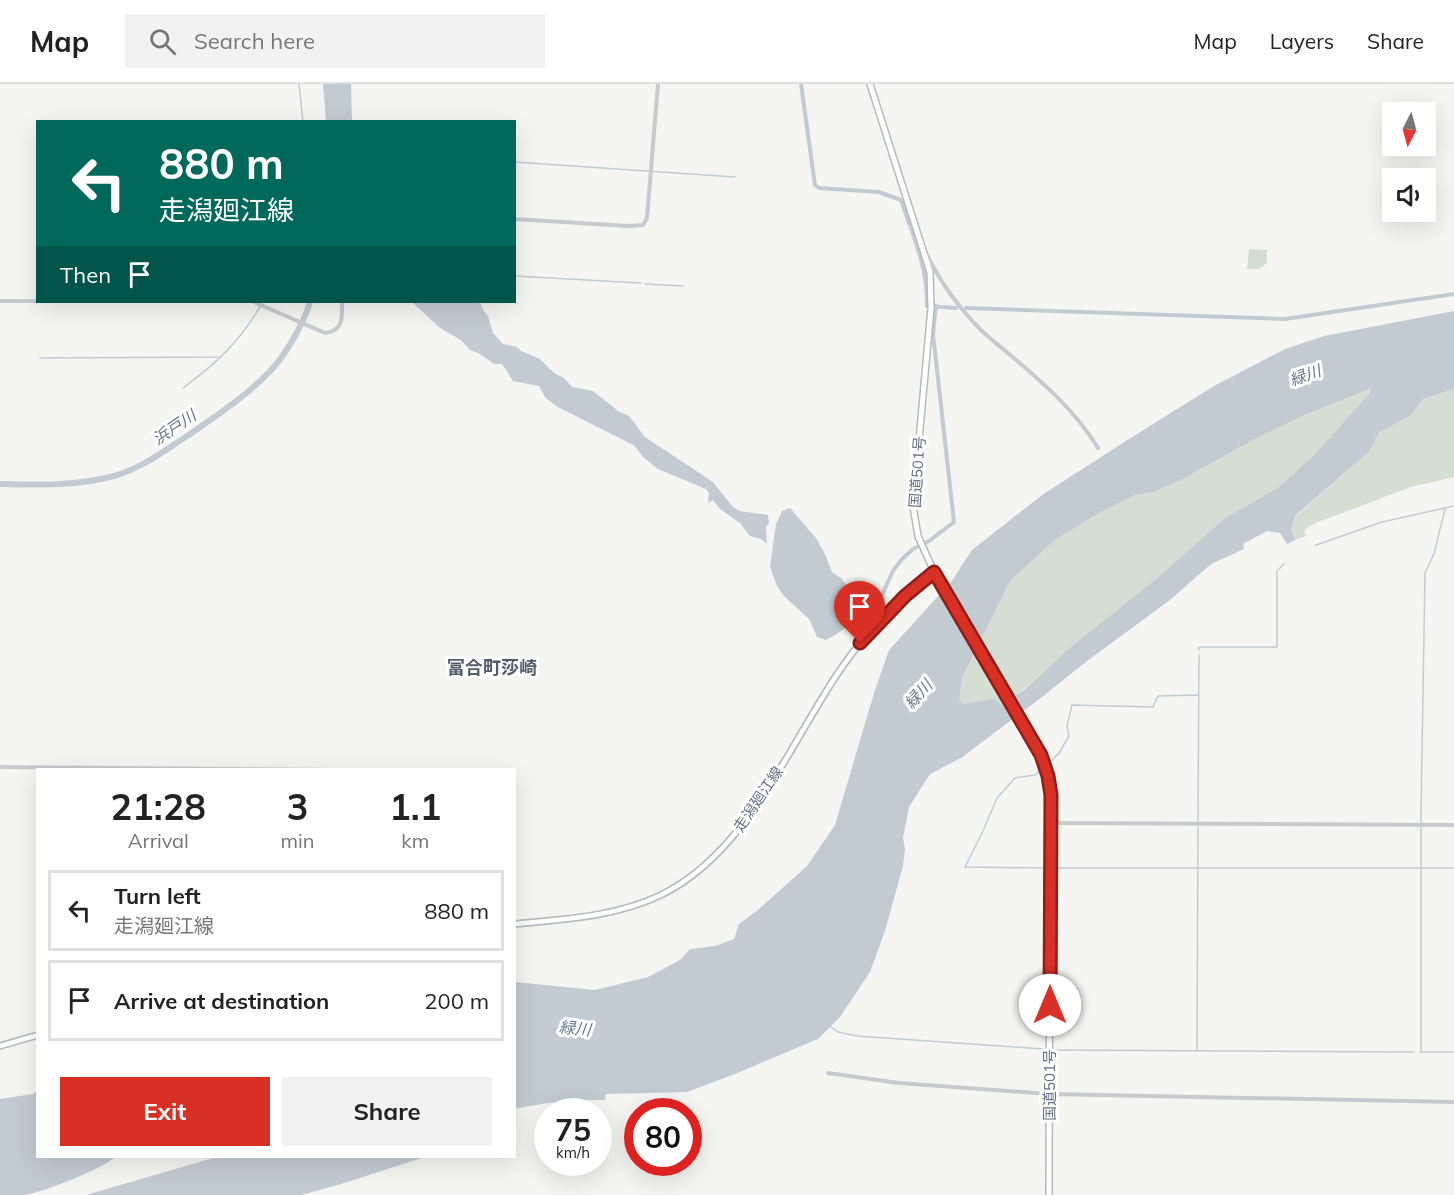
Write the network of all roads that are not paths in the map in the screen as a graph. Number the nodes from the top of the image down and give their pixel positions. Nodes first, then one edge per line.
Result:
1 (658, 84) edge
2 (870, 84) edge
3 (516, 219) edge
4 (924, 250) junction
5 (0, 301) edge
6 (36, 301) edge
7 (257, 303) edge
8 (342, 303) edge
9 (1098, 448) dead end
10 (935, 573) junction
11 (0, 767) edge
12 (111, 768) edge
13 (1051, 823) junction
14 (1454, 825) edge
15 (516, 924) edge
16 (36, 1036) edge
17 (0, 1046) edge
18 (828, 1073) dead end
19 (1050, 1094) junction
20 (1454, 1102) edge
21 (1049, 1195) edge

1 - 3 street
2 - 4 highway, 国道501号
4 - 9 street
4 - 10 highway, 国道501号
5 - 6 street
7 - 8 street
10 - 13 highway, 国道501号
10 - 15 main road, 走潟廻江線
11 - 12 street
13 - 14 street
13 - 19 highway, 国道501号
16 - 17 main road
18 - 19 street
19 - 20 street
19 - 21 highway, 国道501号

